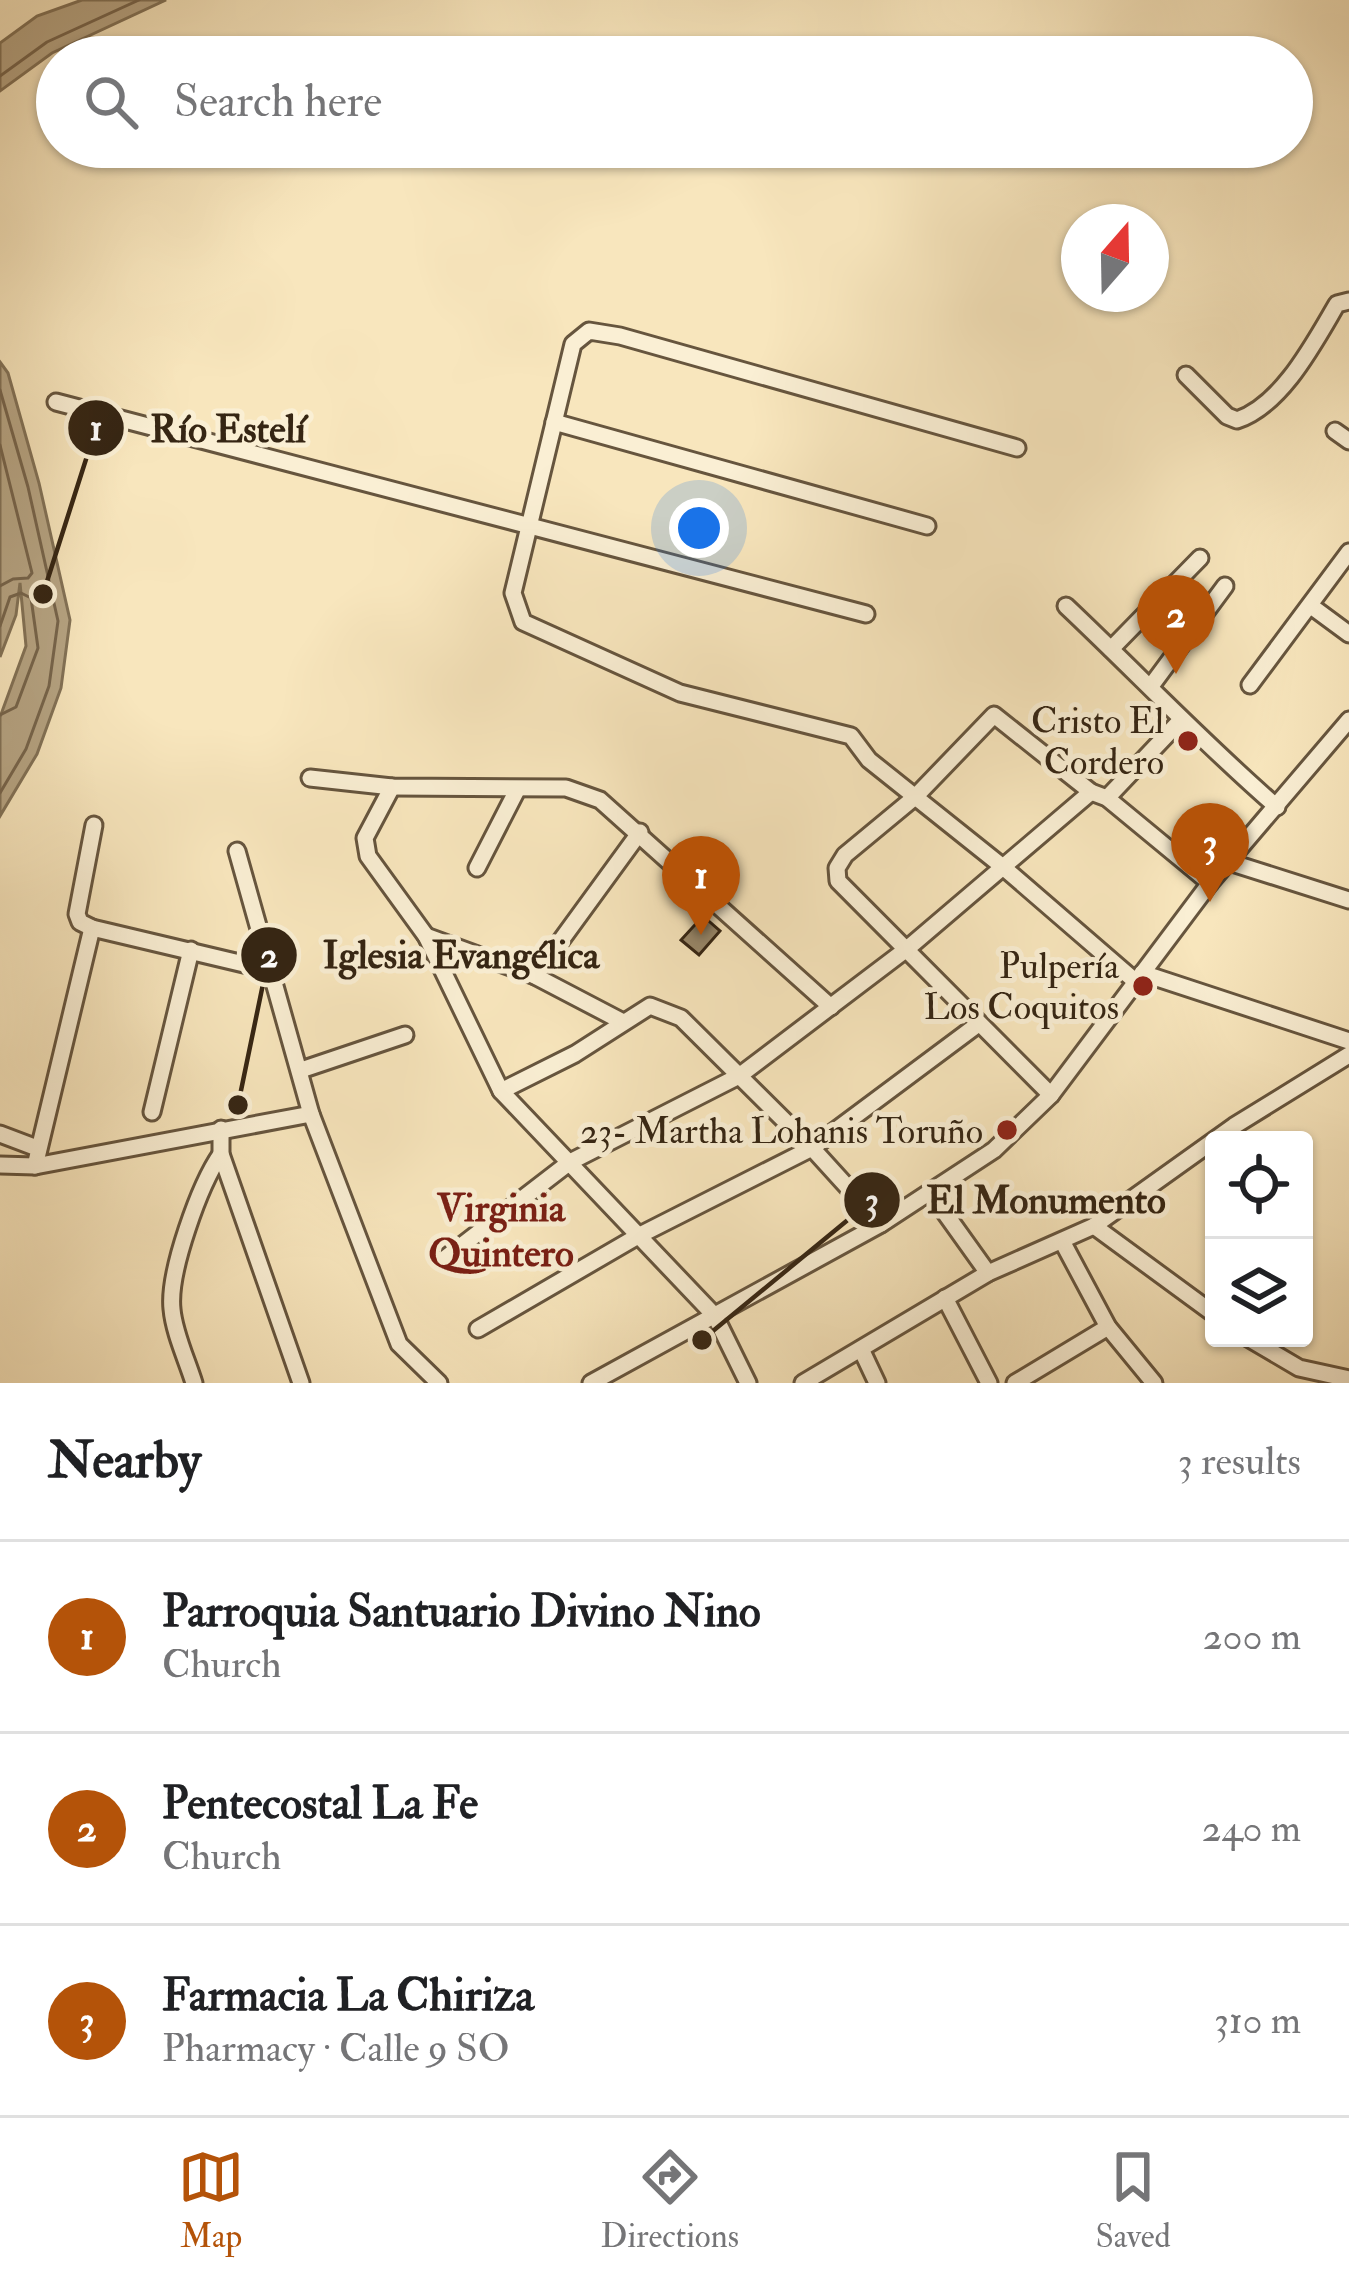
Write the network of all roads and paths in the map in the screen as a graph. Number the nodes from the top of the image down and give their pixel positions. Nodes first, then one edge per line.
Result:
1 (1349, 301) edge
2 (1186, 375) dead end
3 (56, 402) dead end
4 (554, 422) junction
5 (1017, 448) dead end
6 (927, 526) dead end
7 (529, 528) junction
8 (1349, 552) edge
9 (1200, 558) dead end
10 (1225, 586) dead end
11 (1066, 606) dead end
12 (1311, 606) junction
13 (866, 614) dead end
14 (1349, 634) edge
15 (1111, 649) junction
16 (1151, 686) junction
17 (1250, 686) dead end
18 (1349, 720) edge
19 (1180, 721) junction
20 (310, 778) dead end
21 (392, 787) junction
22 (518, 790) junction
23 (1099, 795) junction
24 (915, 796) junction
25 (1277, 807) junction
26 (94, 825) dead end
27 (640, 832) junction
28 (237, 851) dead end
29 (1229, 862) junction
30 (1003, 867) junction
31 (477, 868) dead end
32 (1210, 883) junction
33 (1349, 900) edge
34 (92, 928) junction
35 (426, 936) junction
36 (908, 948) junction
37 (191, 950) junction
38 (269, 970) junction
39 (535, 976) junction
40 (1138, 977) junction
41 (831, 1007) junction
42 (623, 1022) junction
43 (977, 1025) junction
44 (405, 1035) dead end
45 (1349, 1041) edge
46 (1349, 1055) edge
47 (301, 1070) junction
48 (739, 1076) junction
49 (501, 1091) junction
50 (1051, 1095) junction
51 (152, 1112) dead end
52 (311, 1114) junction
53 (221, 1129) junction
54 (0, 1134) edge
55 (812, 1148) junction
56 (221, 1154) junction
57 (36, 1157) junction
58 (570, 1162) junction
59 (0, 1165) edge
60 (930, 1192) junction
61 (880, 1224) junction
62 (1094, 1226) junction
63 (638, 1236) junction
64 (1062, 1240) junction
65 (442, 1260) dead end
66 (988, 1273) junction
67 (945, 1298) junction
68 (1205, 1307) edge
69 (715, 1316) junction
70 (1108, 1327) junction
71 (478, 1329) dead end
72 (1269, 1347) edge
73 (861, 1348) junction
74 (1295, 1376) edge
75 (1041, 1377) edge
76 (1349, 1379) edge
77 (194, 1383) edge
78 (301, 1383) edge
79 (440, 1383) edge
80 (591, 1383) edge
81 (748, 1383) edge
82 (803, 1383) edge
83 (877, 1383) edge
84 (989, 1383) edge
85 (1015, 1383) edge
86 (1154, 1383) edge

1 - 2 street
3 - 7 street
4 - 5 street
4 - 6 street
4 - 7 street
7 - 13 street
7 - 24 street
8 - 12 street
9 - 15 street
10 - 16 street
11 - 15 street
12 - 14 street
12 - 17 street
15 - 16 street
16 - 19 street
18 - 25 street
19 - 23 street
19 - 25 street
20 - 21 street
21 - 22 street
21 - 35 street
22 - 27 street
22 - 31 street
23 - 24 street
23 - 30 street
23 - 32 street
24 - 30 street
24 - 36 street
25 - 29 street
26 - 34 street
27 - 39 street
27 - 41 street
28 - 38 street
29 - 32 street
29 - 33 street
30 - 36 street
30 - 40 street
32 - 40 street
34 - 37 street
34 - 57 street
35 - 39 street
35 - 49 street
36 - 41 street
36 - 43 street
37 - 38 street
37 - 51 street
38 - 47 street
39 - 42 street
40 - 45 street
40 - 50 street
41 - 48 street
42 - 48 street
42 - 49 street
43 - 50 street
43 - 55 street
44 - 47 street
46 - 62 street
47 - 52 street
48 - 55 street
48 - 58 street
49 - 58 street
50 - 60 street
52 - 53 street
52 - 79 street
53 - 56 street
53 - 57 street
54 - 57 street
55 - 61 street
55 - 63 street
56 - 77 street
56 - 78 street
57 - 59 street
58 - 63 street
58 - 65 street
60 - 61 street
60 - 66 street
61 - 69 street
62 - 64 street
62 - 68 street
63 - 69 street
63 - 71 street
64 - 66 street
64 - 70 street
66 - 67 street
67 - 73 street
67 - 84 street
69 - 80 street
69 - 81 street
70 - 75 street
70 - 86 street
72 - 74 street
73 - 82 street
73 - 83 street
74 - 76 street
75 - 85 street

